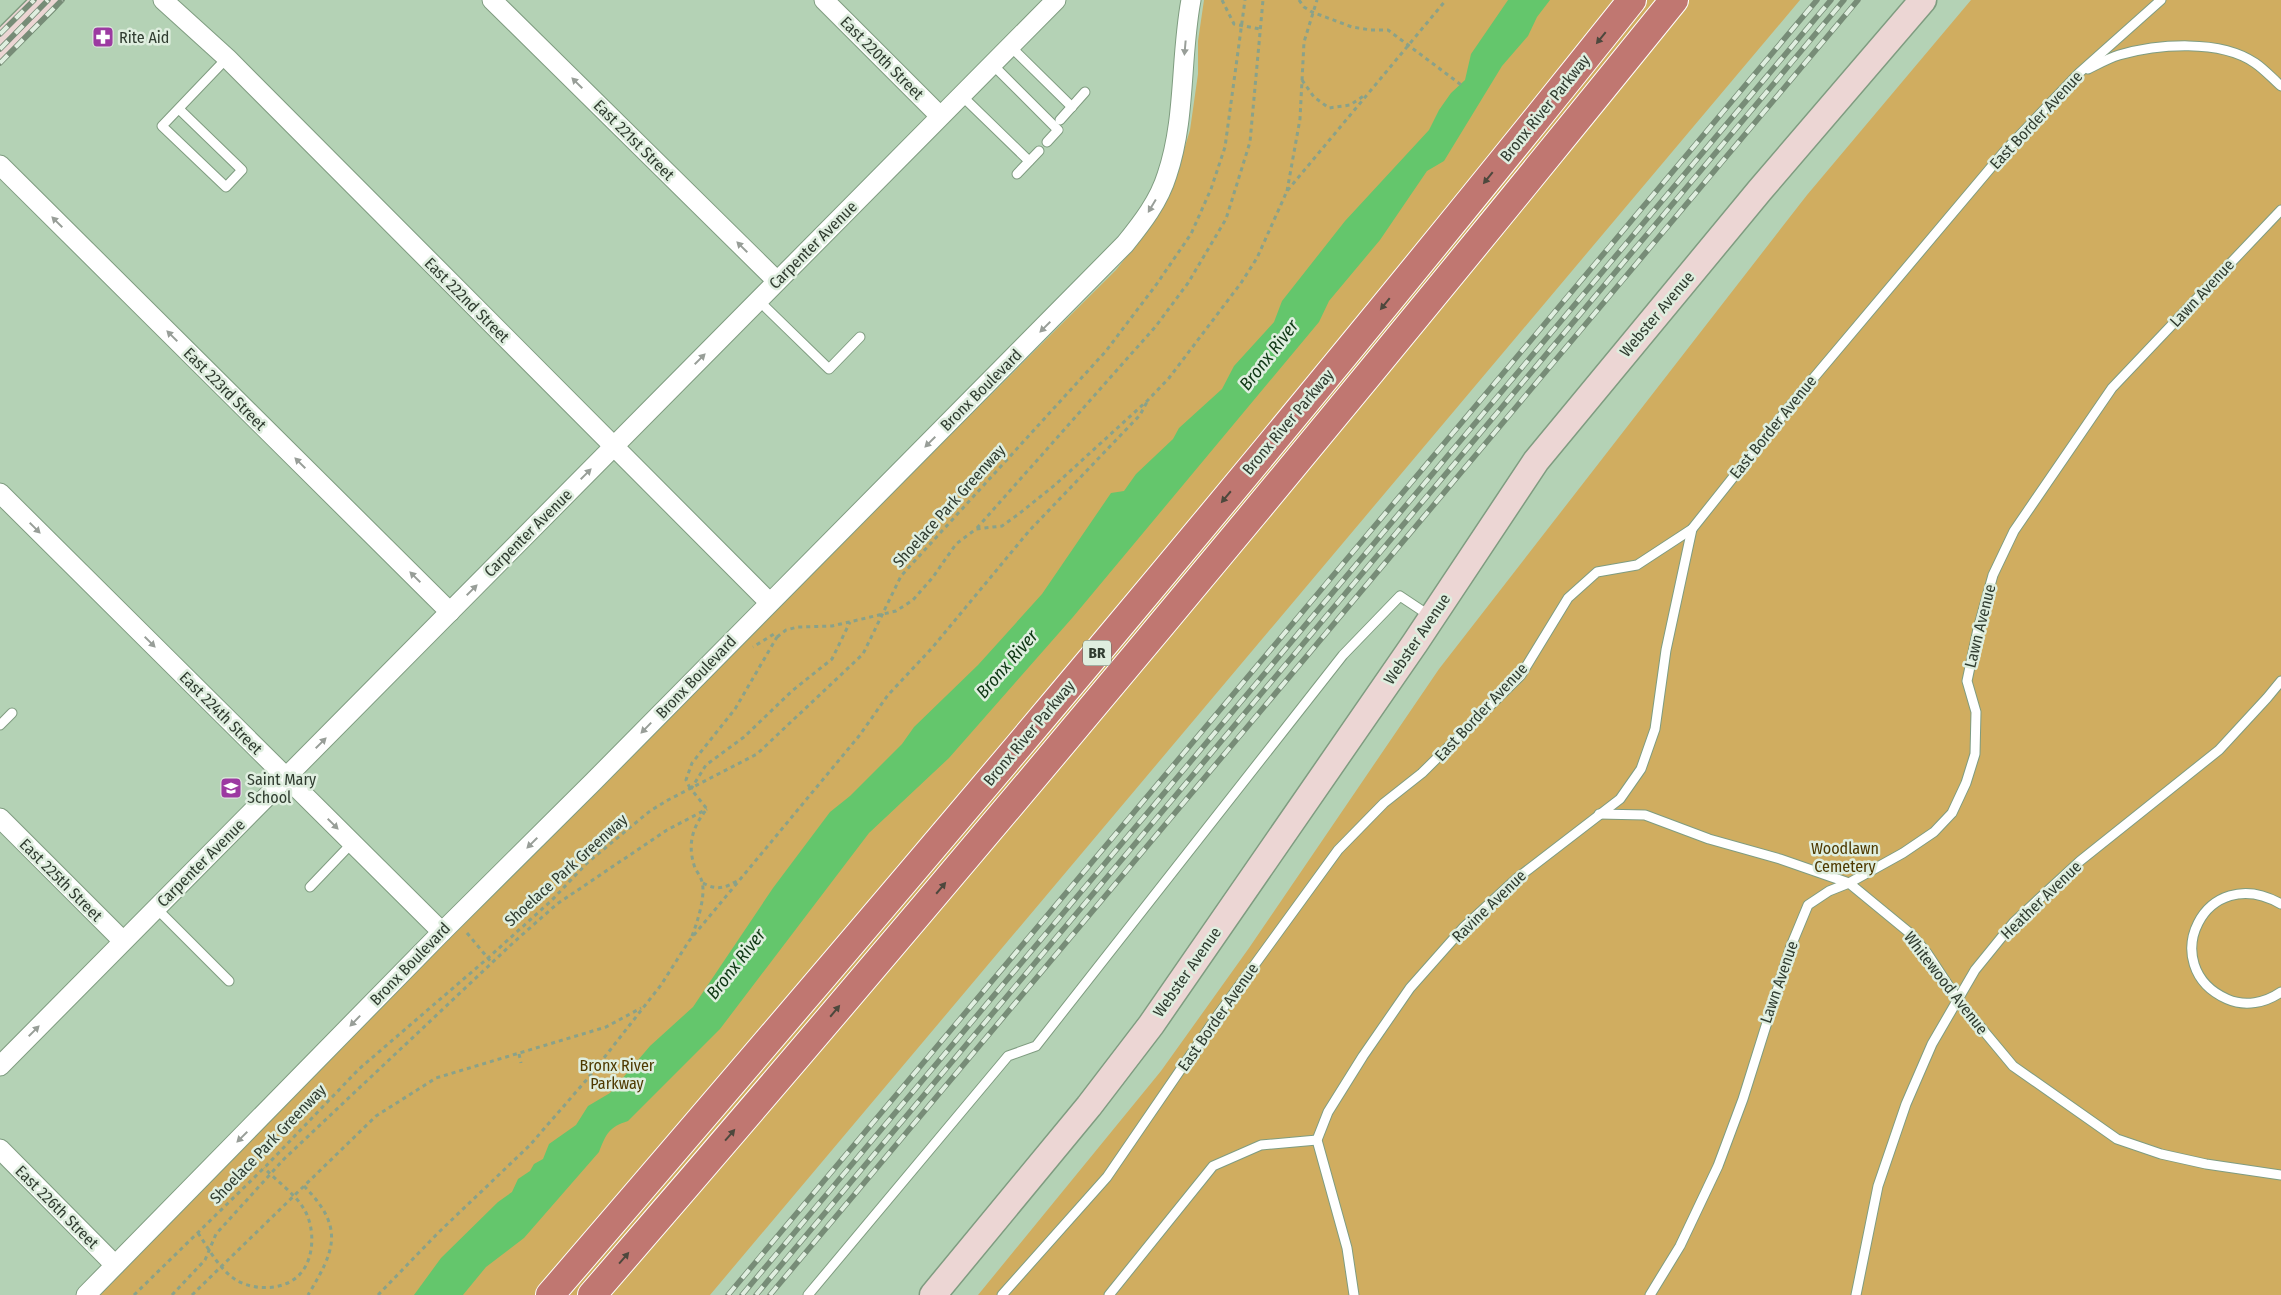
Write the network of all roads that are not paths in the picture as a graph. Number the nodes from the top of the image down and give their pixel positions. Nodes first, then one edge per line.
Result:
1 (46, 0) edge
2 (163, 0) edge
3 (492, 0) edge
4 (824, 0) edge
5 (1056, 0) edge
6 (1191, 0) edge
7 (1632, 0) edge
8 (1674, 0) edge
9 (1923, 0) edge
10 (2160, 0) edge
11 (0, 46) edge
12 (1010, 46) junction
13 (226, 58) junction
14 (992, 64) junction
15 (2078, 73) junction
16 (2281, 86) edge
17 (1085, 92) dead end
18 (961, 95) junction
19 (1072, 107) junction
20 (179, 109) junction
21 (940, 116) junction
22 (1060, 120) dead end
23 (1048, 142) dead end
24 (1039, 151) dead end
25 (1029, 161) junction
26 (0, 165) edge
27 (1017, 174) dead end
28 (2281, 210) edge
29 (777, 281) junction
30 (758, 300) junction
31 (860, 337) dead end
32 (613, 447) junction
33 (0, 493) edge
34 (1692, 528) junction
35 (769, 602) junction
36 (450, 612) junction
37 (1432, 618) junction
38 (2281, 681) edge
39 (12, 713) dead end
40 (0, 725) edge
41 (286, 777) junction
42 (1599, 814) junction
43 (0, 818) edge
44 (352, 842) junction
45 (1849, 883) junction
46 (310, 887) dead end
47 (2281, 904) edge
48 (156, 908) junction
49 (442, 932) junction
50 (122, 941) junction
51 (229, 981) dead end
52 (2281, 992) edge
53 (1958, 1000) junction
54 (0, 1066) edge
55 (1317, 1140) junction
56 (0, 1149) edge
57 (2281, 1175) edge
58 (116, 1265) junction
59 (1003, 1294) edge
60 (86, 1295) edge
61 (550, 1295) edge
62 (592, 1295) edge
63 (808, 1295) edge
64 (933, 1295) edge
65 (1109, 1295) edge
66 (1354, 1295) edge
67 (1650, 1295) edge
68 (1856, 1295) edge

1 - 11 main road
2 - 13 street, East 222nd Street
29 -> 3 street, East 221st Street
4 - 21 street, East 220th Street
5 - 12 street, Carpenter Avenue
6 -> 35 street, Bronx Boulevard
7 -> 61 highway, Bronx River Parkway / BR
62 -> 8 highway, Bronx River Parkway / BR
9 - 37 main road, Webster Avenue
10 - 15 lane, East Border Avenue
12 - 14 street, Carpenter Avenue
12 - 19 lane
13 - 20 lane
13 - 32 street, East 222nd Street
14 - 18 street, Carpenter Avenue
14 - 23 lane
15 - 16 lane
15 - 34 lane, East Border Avenue
17 - 19 lane
18 - 21 street, Carpenter Avenue
18 - 25 lane
19 - 22 lane
20 - 20 lane
21 - 29 street, Carpenter Avenue
24 - 25 lane
25 - 27 lane
36 -> 26 street, East 223rd Street
28 - 45 lane, Lawn Avenue
29 - 30 street, Carpenter Avenue
30 - 31 lane
32 -> 30 street, Carpenter Avenue
32 - 35 street, East 222nd Street
36 -> 32 street, Carpenter Avenue
33 -> 41 street, East 224th Street
34 - 42 lane, Ravine Avenue
34 - 59 lane, East Border Avenue
35 -> 49 street, Bronx Boulevard
41 -> 36 street, Carpenter Avenue
37 - 63 lane
37 - 64 main road, Webster Avenue
38 - 53 lane, Heather Avenue
39 - 40 lane
41 -> 44 street, East 224th Street
41 - 48 street, Carpenter Avenue
42 - 45 lane, Whitewood Avenue
42 - 55 lane, Ravine Avenue
43 - 50 street, East 225th Street
44 - 46 lane
44 - 49 street, East 224th Street
45 - 53 lane, Whitewood Avenue
45 - 67 lane, Lawn Avenue
47 - 52 lane
48 - 50 street, Carpenter Avenue
48 - 51 lane
49 -> 58 street, Bronx Boulevard
54 -> 50 street, Carpenter Avenue
53 - 57 lane, Whitewood Avenue
53 - 68 lane, Heather Avenue
55 - 65 lane
55 - 66 lane
56 - 58 street, East 226th Street
58 - 60 street, Bronx Boulevard

